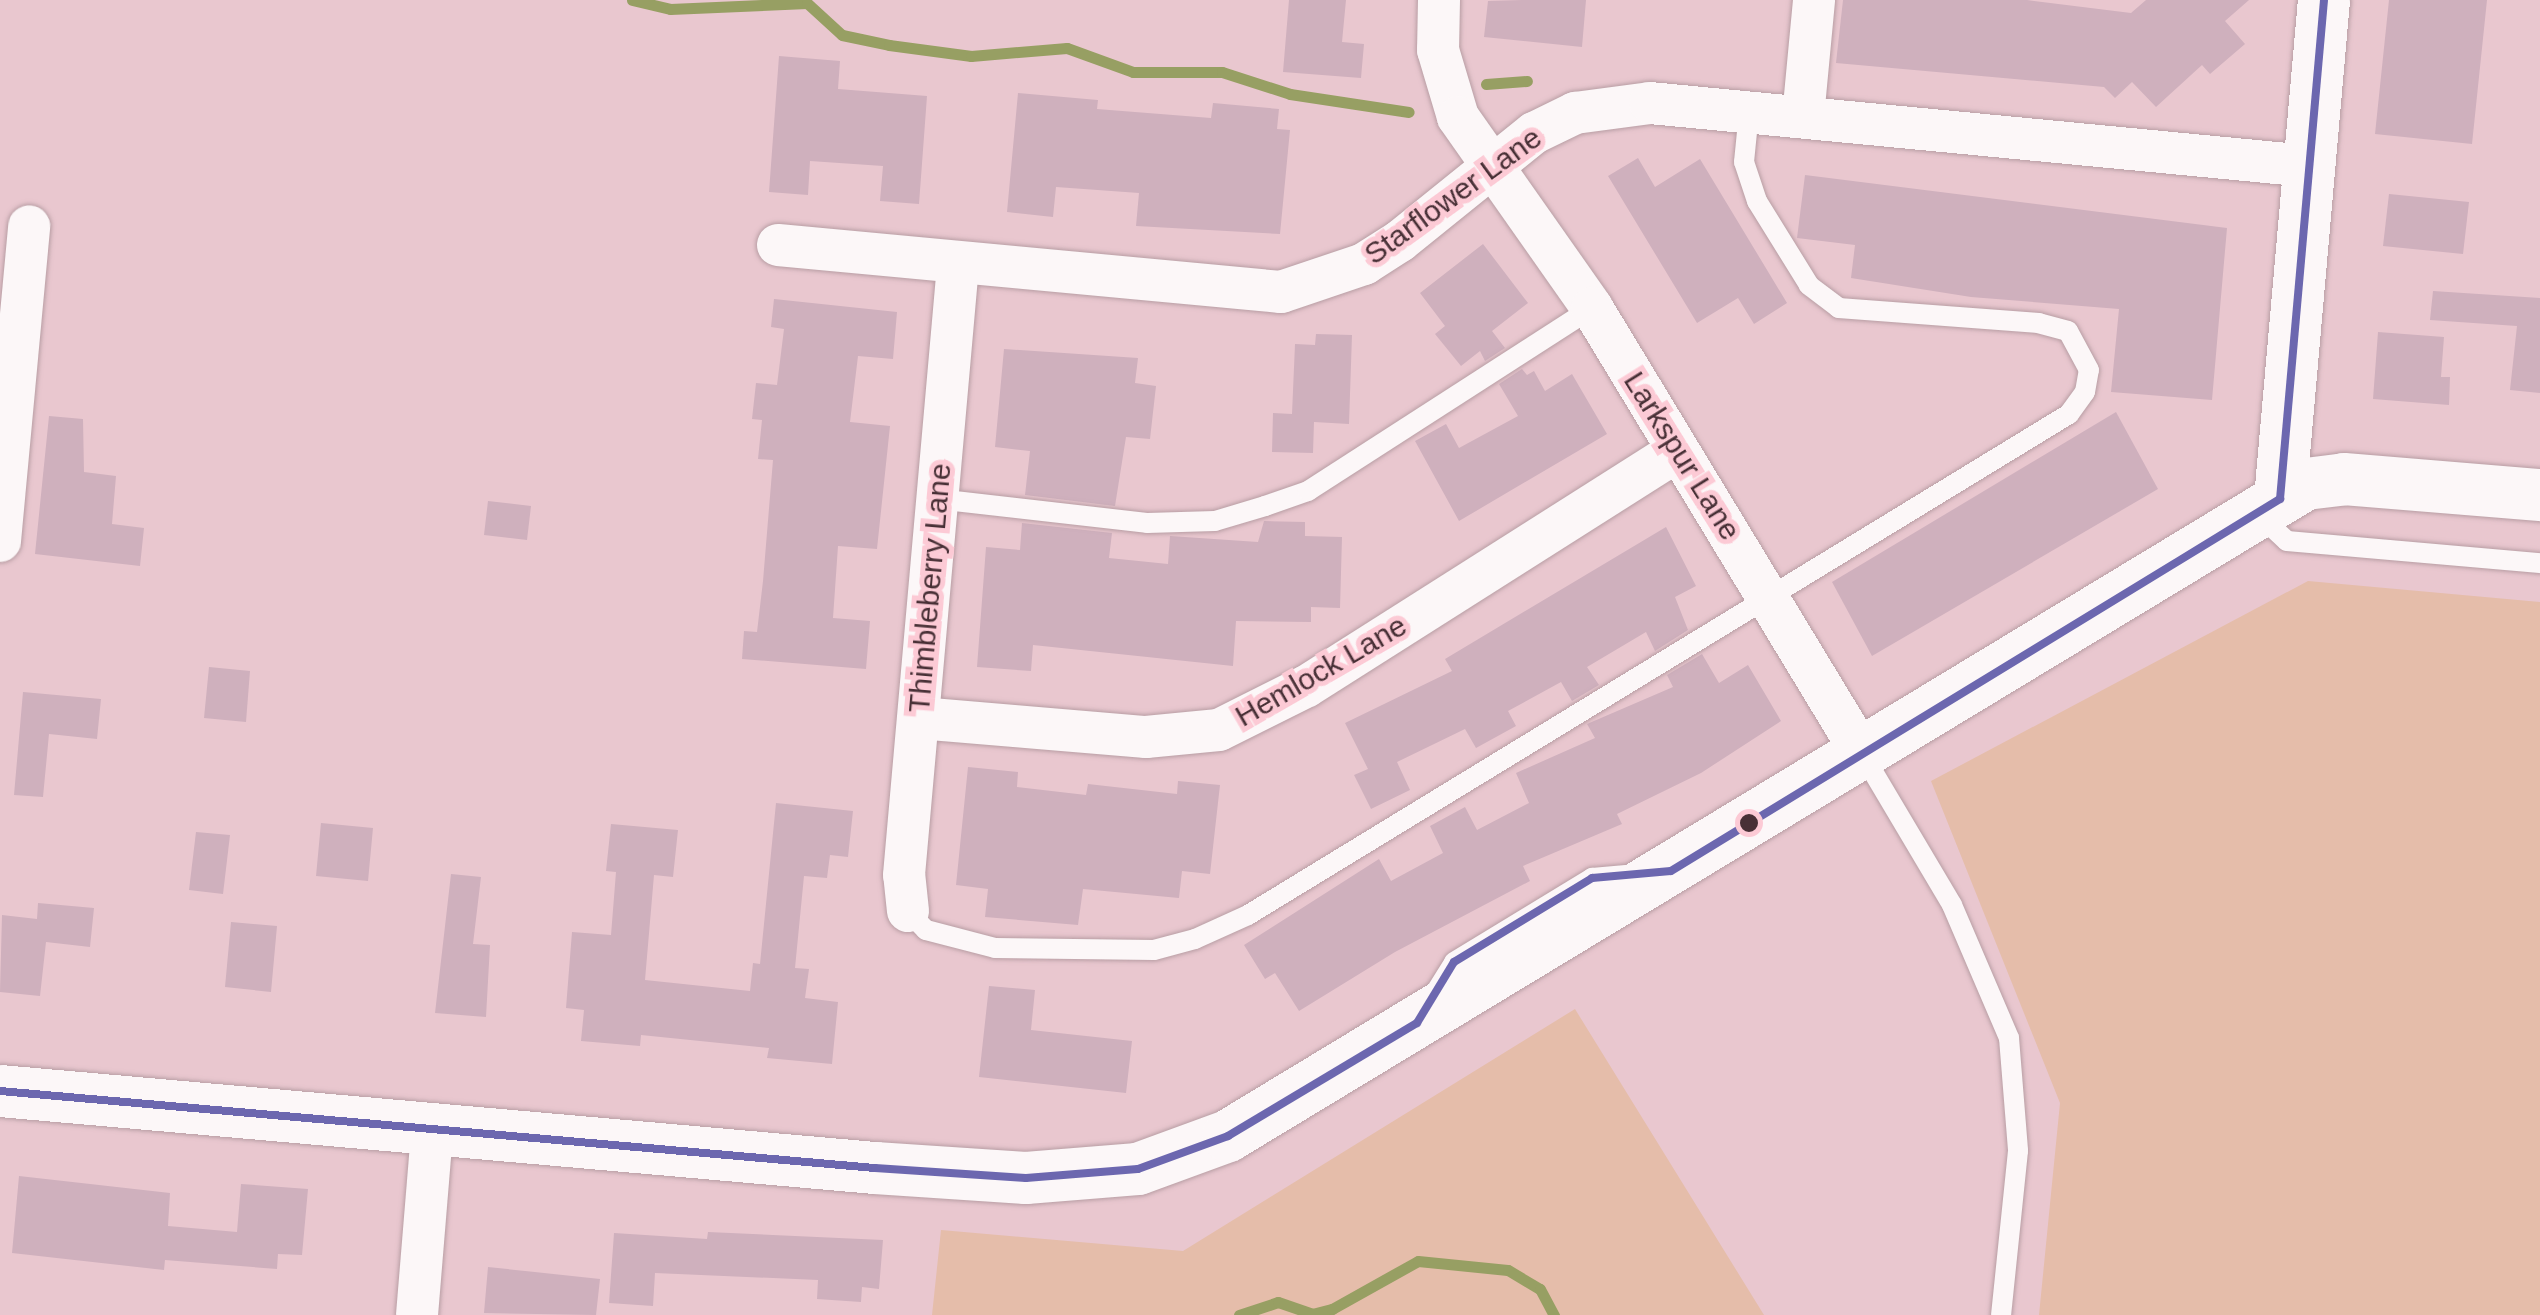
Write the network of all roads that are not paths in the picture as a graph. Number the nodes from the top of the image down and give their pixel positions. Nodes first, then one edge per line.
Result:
1 (1439, 0) edge
2 (1814, 0) edge
3 (2324, 0) edge
4 (1749, 112) junction
5 (1803, 117) junction
6 (1492, 162) junction
7 (2308, 166) junction
8 (29, 226) dead end
9 (778, 245) dead end
10 (958, 264) junction
11 (1592, 308) junction
12 (1678, 450) junction
13 (2540, 494) edge
14 (938, 499) junction
15 (2268, 506) junction
16 (0, 541) edge
17 (2540, 562) edge
18 (1768, 595) junction
19 (919, 718) junction
20 (1864, 755) junction
21 (908, 911) joint
22 (0, 1091) edge
23 (432, 1130) junction
24 (417, 1315) edge
25 (2001, 1315) edge

1 - 6 street, Larkspur Lane
2 - 5 street
3 - 7 street
4 - 5 street, Starflower Lane
4 - 6 street, Starflower Lane
4 - 18 lane
5 - 7 street, Starflower Lane
6 - 10 street, Starflower Lane
6 - 11 street, Larkspur Lane
7 - 15 street
8 - 16 street
9 - 10 street, Starflower Lane
10 - 14 street, Thimbleberry Lane
11 - 12 street, Larkspur Lane
11 - 14 lane
12 - 18 street, Larkspur Lane
12 - 19 street, Hemlock Lane
13 - 15 street
14 - 19 street, Thimbleberry Lane
15 - 17 lane
15 - 20 street
18 - 20 street, Larkspur Lane
18 - 21 lane
19 - 21 street, Thimbleberry Lane
20 - 23 street
20 - 25 lane
22 - 23 street
23 - 24 street

